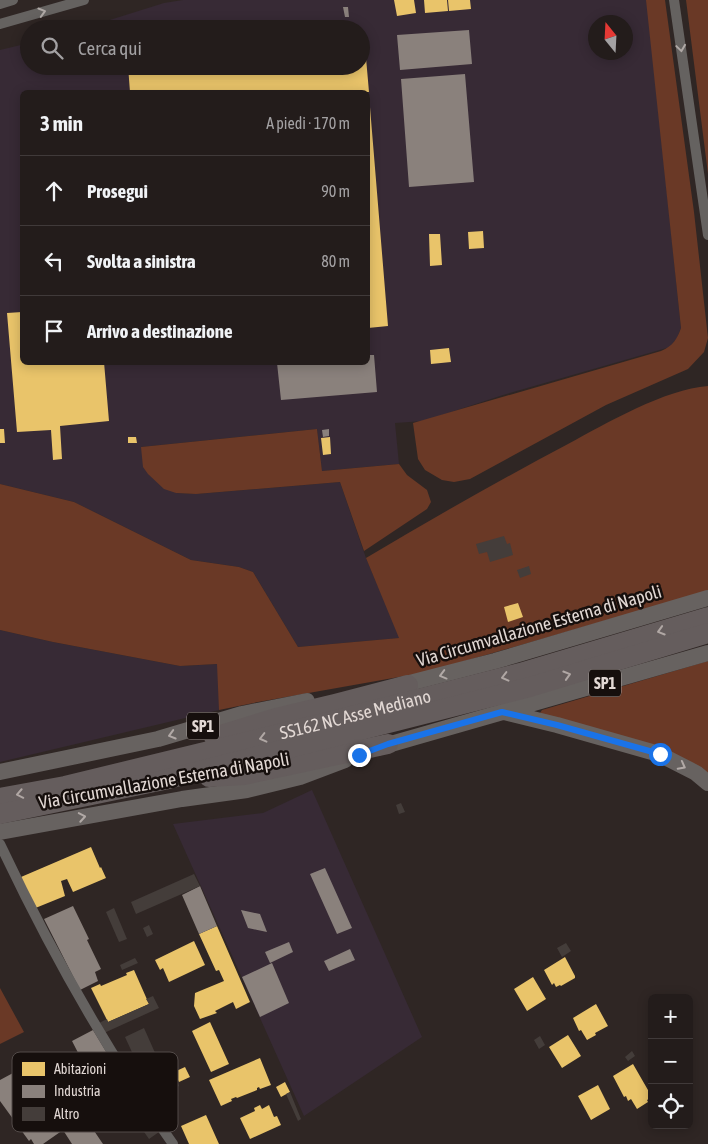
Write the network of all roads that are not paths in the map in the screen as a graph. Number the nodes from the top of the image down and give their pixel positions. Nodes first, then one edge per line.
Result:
1 (13, 0) edge
2 (84, 0) edge
3 (674, 0) edge
4 (0, 4) edge
5 (0, 24) edge
6 (708, 235) edge
7 (708, 598) edge
8 (708, 617) edge
9 (708, 633) edge
10 (708, 653) edge
11 (408, 685) junction
12 (502, 712) junction
13 (388, 744) junction
14 (0, 772) edge
15 (164, 780) junction
16 (708, 783) edge
17 (65, 786) junction
18 (0, 798) edge
19 (0, 814) edge
20 (0, 832) edge
21 (0, 844) edge
22 (111, 1052) edge
23 (165, 1132) edge
24 (174, 1144) edge

1 - 4 street
5 -> 2 street
3 -> 6 street
7 -> 11 main road, Via Circumvallazione Esterna di Napoli / SP1
8 -> 17 highway, SS162 NC Asse Mediano
15 -> 9 highway, SS162 NC Asse Mediano
10 - 12 main road, Via Circumvallazione Esterna di Napoli / SP1
11 -> 14 main road, Via Circumvallazione Esterna di Napoli / SP1
11 - 17 highway
12 - 13 main road, Via Circumvallazione Esterna di Napoli / SP1
12 -> 16 main road
13 - 15 highway
20 -> 13 main road, Via Circumvallazione Esterna di Napoli / SP1
15 - 19 highway, SS162 NC Asse Mediano
17 -> 18 highway, SS162 NC Asse Mediano
21 - 22 street
23 - 24 street

